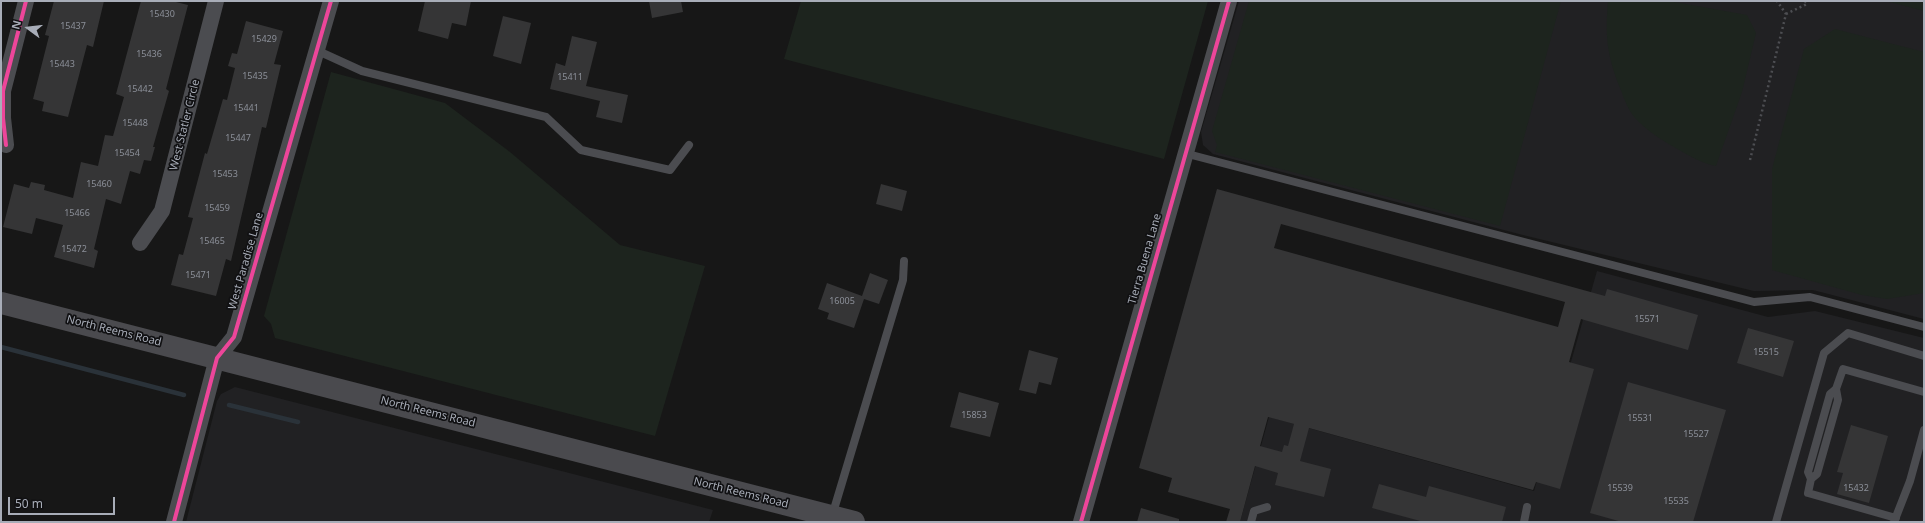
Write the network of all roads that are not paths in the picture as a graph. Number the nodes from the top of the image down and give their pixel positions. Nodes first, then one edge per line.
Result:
1 (26, 1) edge
2 (216, 1) edge
3 (331, 1) edge
4 (1229, 1) edge
5 (316, 50) junction
6 (6, 145) dead end
7 (690, 145) dead end
8 (1184, 153) junction
9 (140, 243) dead end
10 (904, 261) dead end
11 (1, 303) edge
12 (1924, 327) edge
13 (1924, 356) edge
14 (217, 358) junction
15 (1924, 392) edge
16 (1924, 430) edge
17 (1267, 506) dead end
18 (1528, 507) dead end
19 (832, 516) junction
20 (1895, 520) edge
21 (174, 522) edge
22 (854, 522) edge
23 (1080, 522) edge
24 (1251, 522) edge
25 (1524, 522) edge
26 (1776, 522) edge

1 - 6 street
2 - 9 street, West Statler Circle
3 - 5 street, West Paradise Lane
4 - 8 street, Tierra Buena Lane
5 - 7 lane
5 - 14 street, West Paradise Lane
8 - 12 lane
8 - 23 street, Tierra Buena Lane
10 - 19 lane
11 - 14 main road, North Reems Road
13 - 26 lane
14 - 19 main road, North Reems Road
14 - 21 street, West Paradise Lane
15 - 20 lane
16 - 20 lane
17 - 24 lane
18 - 25 lane
19 - 22 main road, North Reems Road

